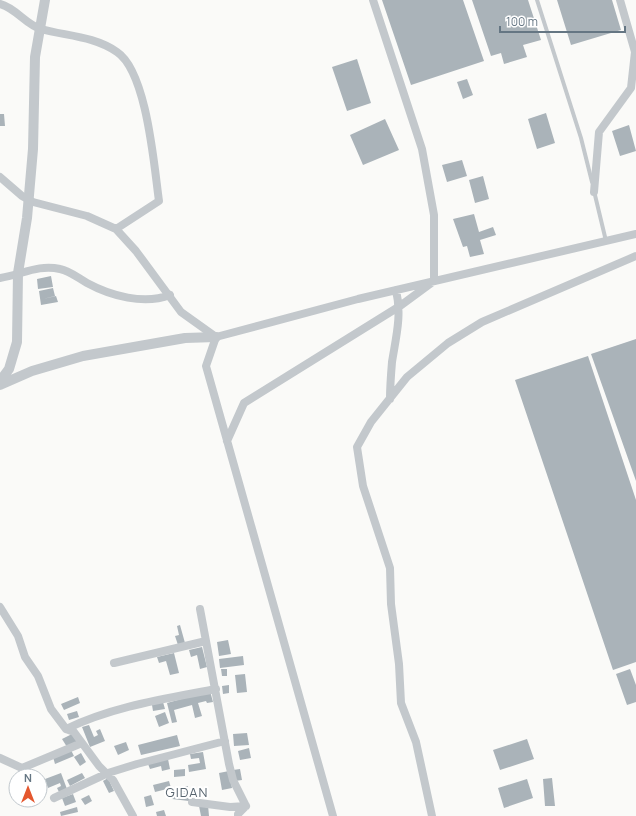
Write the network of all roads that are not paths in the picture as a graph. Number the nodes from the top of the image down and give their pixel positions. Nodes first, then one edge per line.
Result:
1 (44, 0) edge
2 (373, 0) edge
3 (537, 0) edge
4 (620, 0) edge
5 (0, 4) edge
6 (40, 29) junction
7 (635, 69) edge
8 (0, 177) edge
9 (594, 192) junction
10 (28, 200) junction
11 (116, 229) junction
12 (636, 234) edge
13 (606, 241) junction
14 (636, 256) edge
15 (18, 273) junction
16 (0, 278) edge
17 (434, 282) junction
18 (396, 290) junction
19 (170, 295) junction
20 (400, 306) junction
21 (216, 338) junction
22 (0, 381) edge
23 (0, 385) edge
24 (390, 399) junction
25 (227, 441) junction
26 (0, 607) edge
27 (200, 609) dead end
28 (206, 641) junction
29 (114, 663) dead end
30 (216, 689) junction
31 (66, 729) junction
32 (225, 740) junction
33 (82, 743) junction
34 (0, 758) edge
35 (108, 773) junction
36 (54, 798) dead end
37 (192, 802) dead end
38 (246, 806) junction
39 (133, 816) edge
40 (238, 816) edge
41 (333, 816) edge
42 (432, 816) edge

1 - 6 street
2 - 17 street
3 - 9 lane
4 - 7 street
5 - 6 street
6 - 10 street
6 - 11 street
7 - 9 street
8 - 10 street
9 - 13 lane
10 - 11 street
10 - 15 street
11 - 19 street
12 - 13 street
13 - 17 street
14 - 24 street
15 - 16 street
15 - 19 street
15 - 22 street
17 - 18 street
17 - 20 street
18 - 20 street
18 - 21 street
19 - 21 street
20 - 24 street
20 - 25 street
21 - 23 street
21 - 25 street
24 - 42 street
25 - 41 street
26 - 31 street
27 - 28 street
28 - 29 street
28 - 30 street
30 - 31 street
30 - 32 street
31 - 33 street
32 - 35 street
32 - 38 street
33 - 34 street
33 - 35 street
35 - 36 street
35 - 39 street
37 - 38 street
38 - 40 street

